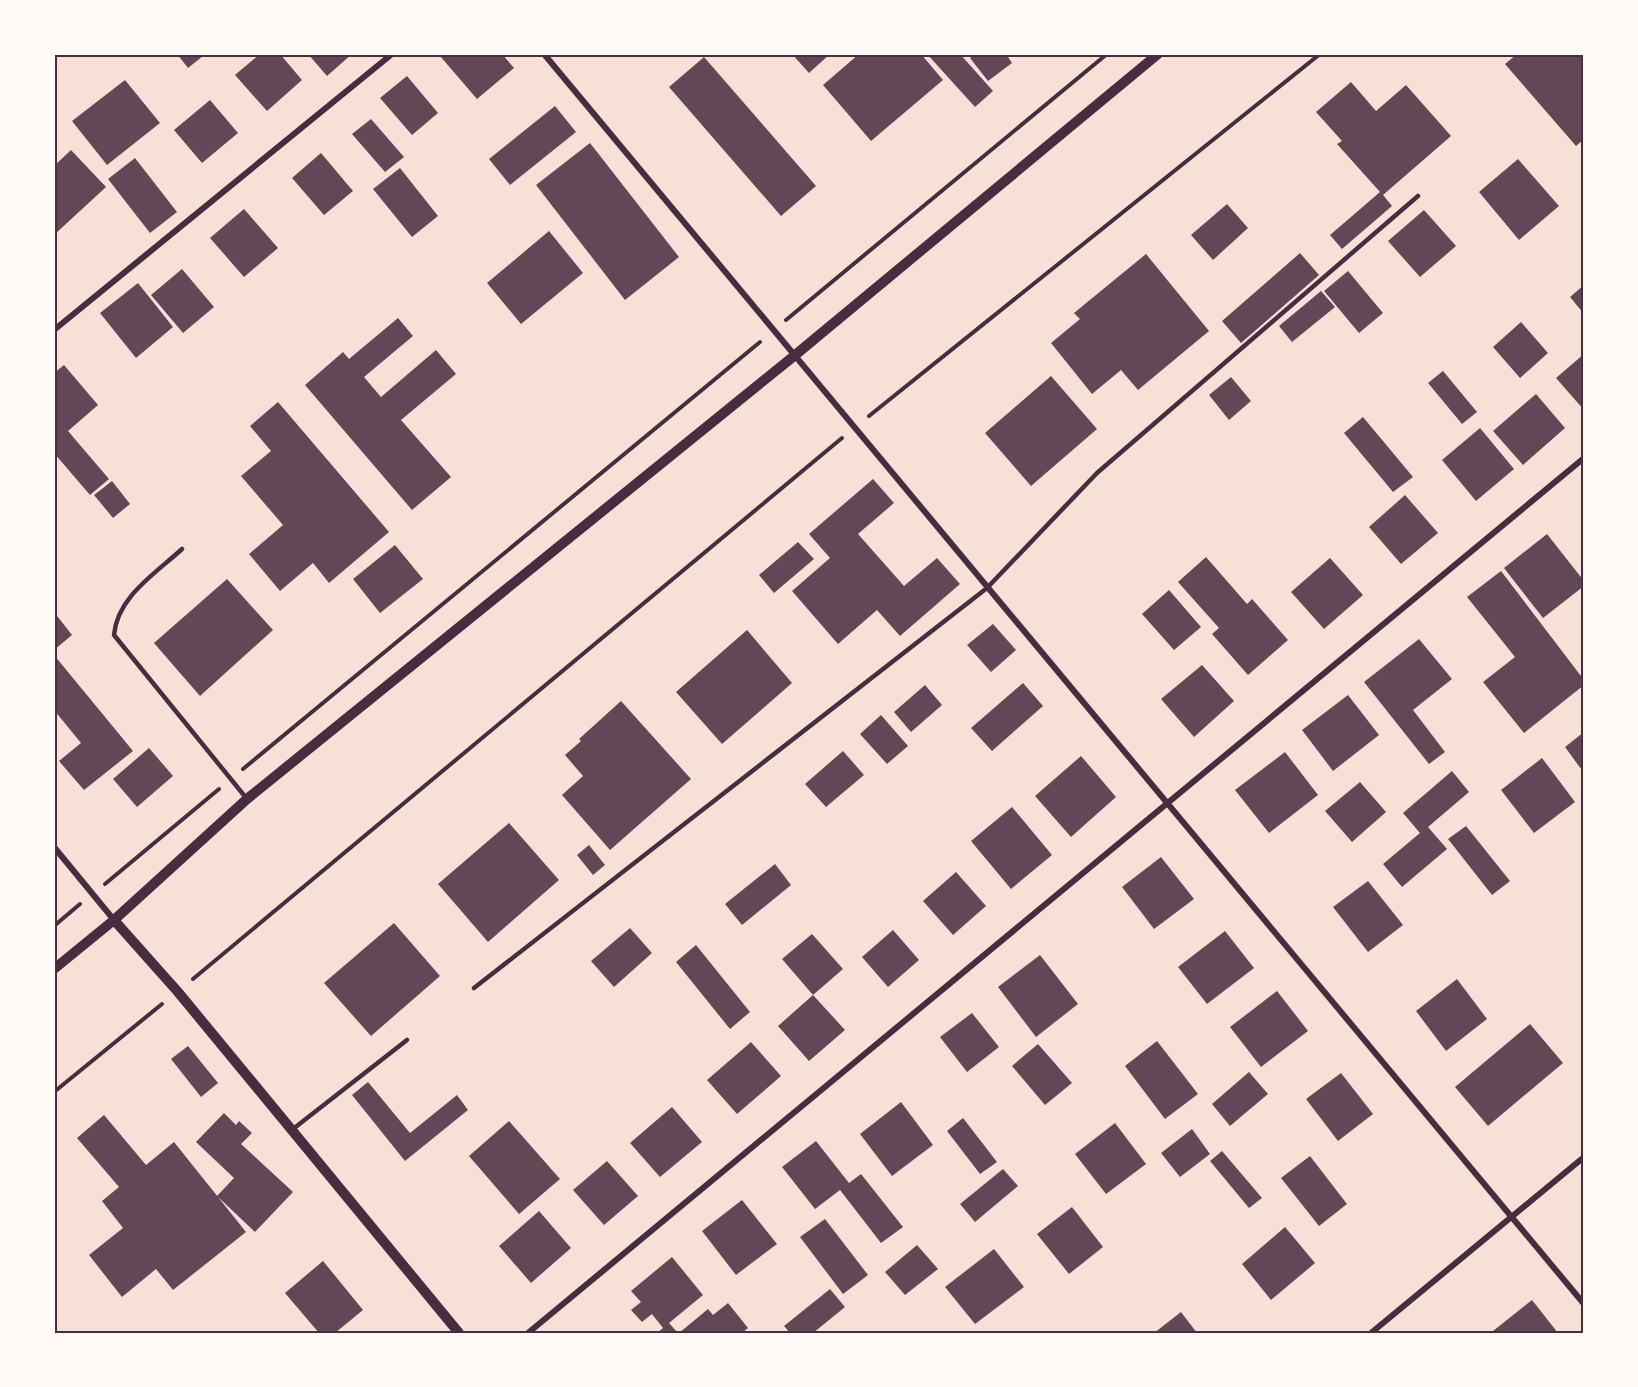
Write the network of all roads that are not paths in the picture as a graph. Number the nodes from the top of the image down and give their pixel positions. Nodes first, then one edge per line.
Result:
1 (392, 54) edge
2 (544, 54) edge
3 (1158, 54) edge
4 (1418, 196) dead end
5 (54, 330) edge
6 (794, 356) junction
7 (1584, 458) edge
8 (182, 549) dead end
9 (987, 588) junction
10 (247, 800) junction
11 (1168, 804) junction
12 (54, 847) edge
13 (114, 920) junction
14 (54, 969) edge
15 (474, 988) dead end
16 (407, 1040) dead end
17 (292, 1130) junction
18 (1584, 1157) edge
19 (1512, 1217) junction
20 (1584, 1304) edge
21 (459, 1333) edge
22 (528, 1333) edge
23 (1371, 1333) edge

1 - 5 street
2 - 6 street
3 - 6 street
4 - 9 lane
6 - 9 street
6 - 10 street
7 - 11 street
8 - 10 lane
9 - 11 street
9 - 15 lane
10 - 13 street
11 - 19 street
11 - 22 street
12 - 13 street
13 - 14 street
13 - 17 street
16 - 17 lane
17 - 21 street
18 - 19 street
19 - 20 street
19 - 23 street

